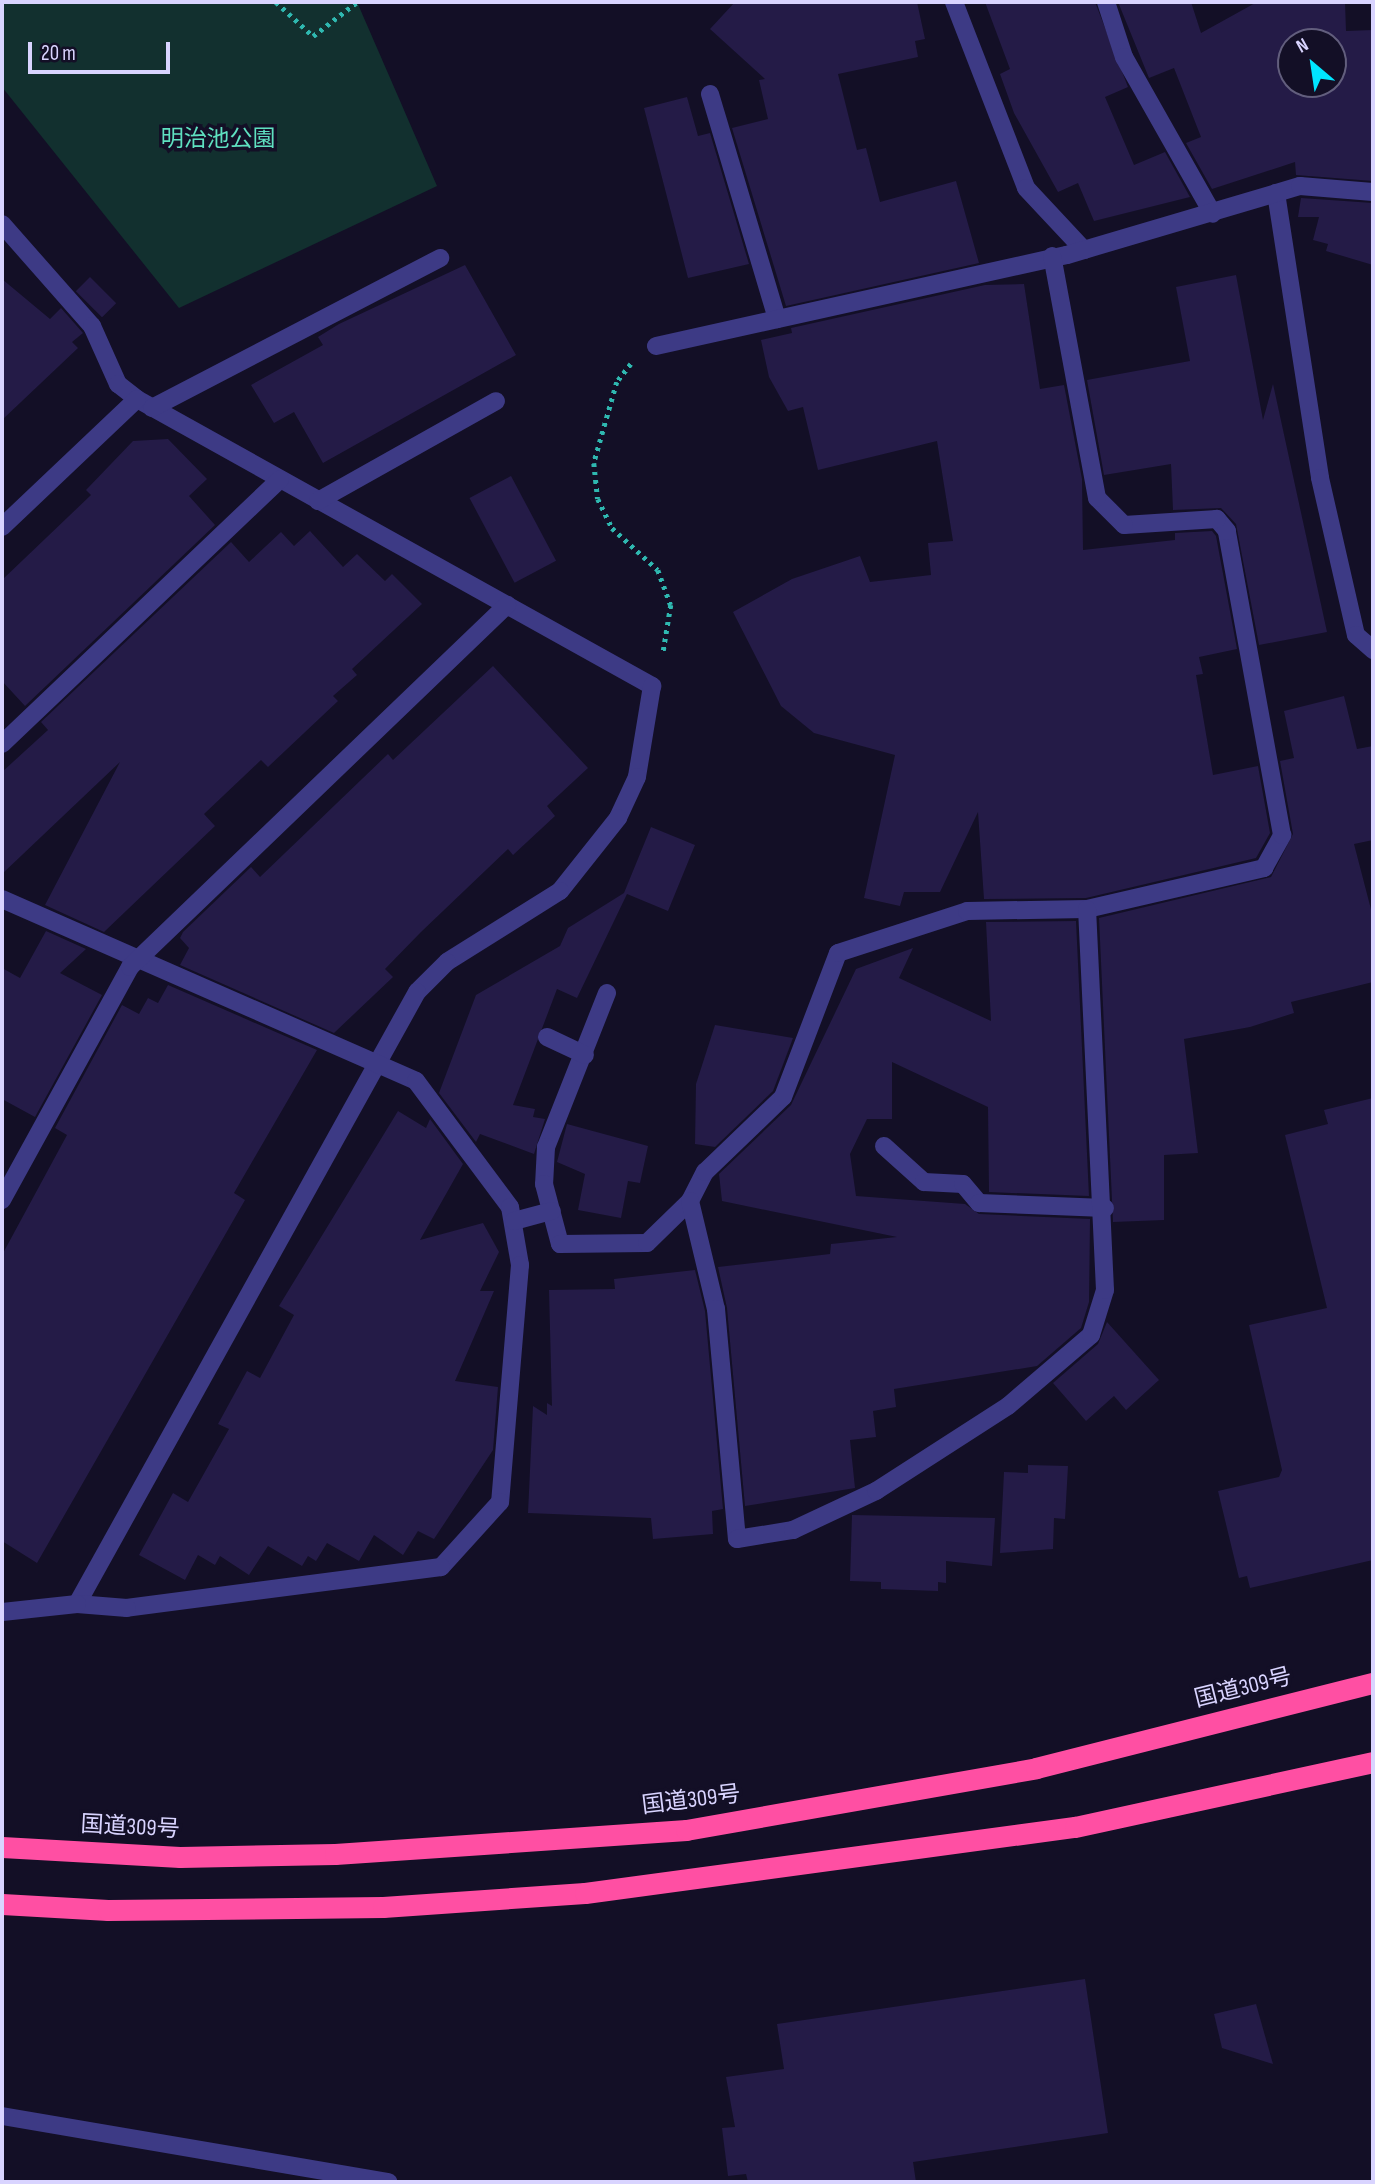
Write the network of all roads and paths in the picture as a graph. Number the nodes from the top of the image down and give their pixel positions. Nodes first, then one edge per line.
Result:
1 (276, 2) edge
2 (357, 2) edge
3 (954, 2) edge
4 (1107, 2) edge
5 (710, 94) dead end
6 (1373, 191) edge
7 (1276, 193) junction
8 (1213, 214) junction
9 (2, 224) edge
10 (1084, 250) junction
11 (1052, 256) junction
12 (440, 258) dead end
13 (777, 318) junction
14 (656, 345) joint
15 (496, 401) dead end
16 (145, 403) junction
17 (280, 479) junction
18 (318, 500) junction
19 (2, 527) edge
20 (507, 605) junction
21 (1373, 650) edge
22 (652, 686) junction
23 (2, 744) edge
24 (2, 900) edge
25 (1087, 909) junction
26 (138, 958) junction
27 (607, 993) dead end
28 (547, 1037) dead end
29 (585, 1055) junction
30 (377, 1062) junction
31 (884, 1146) dead end
32 (2, 1200) edge
33 (690, 1201) junction
34 (1105, 1208) junction
35 (552, 1211) junction
36 (514, 1221) junction
37 (77, 1604) junction
38 (2, 1612) edge
39 (1373, 1683) edge
40 (1373, 1762) edge
41 (2, 1847) edge
42 (2, 1904) edge
43 (2, 2116) edge
44 (388, 2182) edge

1 - 2 path
3 - 10 street
4 - 8 street
5 - 13 street
6 - 7 street
7 - 8 street
7 - 21 street
8 - 10 street
9 - 16 street
10 - 11 street
11 - 13 street
11 - 25 street
12 - 16 street
13 - 14 street
14 - 22 path
15 - 18 street
16 - 17 street
16 - 19 street
17 - 18 street
17 - 23 street
18 - 20 street
20 - 22 street
20 - 26 street
22 - 30 street
24 - 26 street
25 - 33 street
25 - 34 street
26 - 30 street
26 - 32 street
27 - 29 street
28 - 29 street
29 - 35 street
30 - 36 street
30 - 37 street
31 - 34 street
33 - 34 street
33 - 35 street
35 - 36 street
36 - 37 street
37 - 38 street
39 - 41 highway, 国道309号
40 - 42 highway
43 - 44 street

